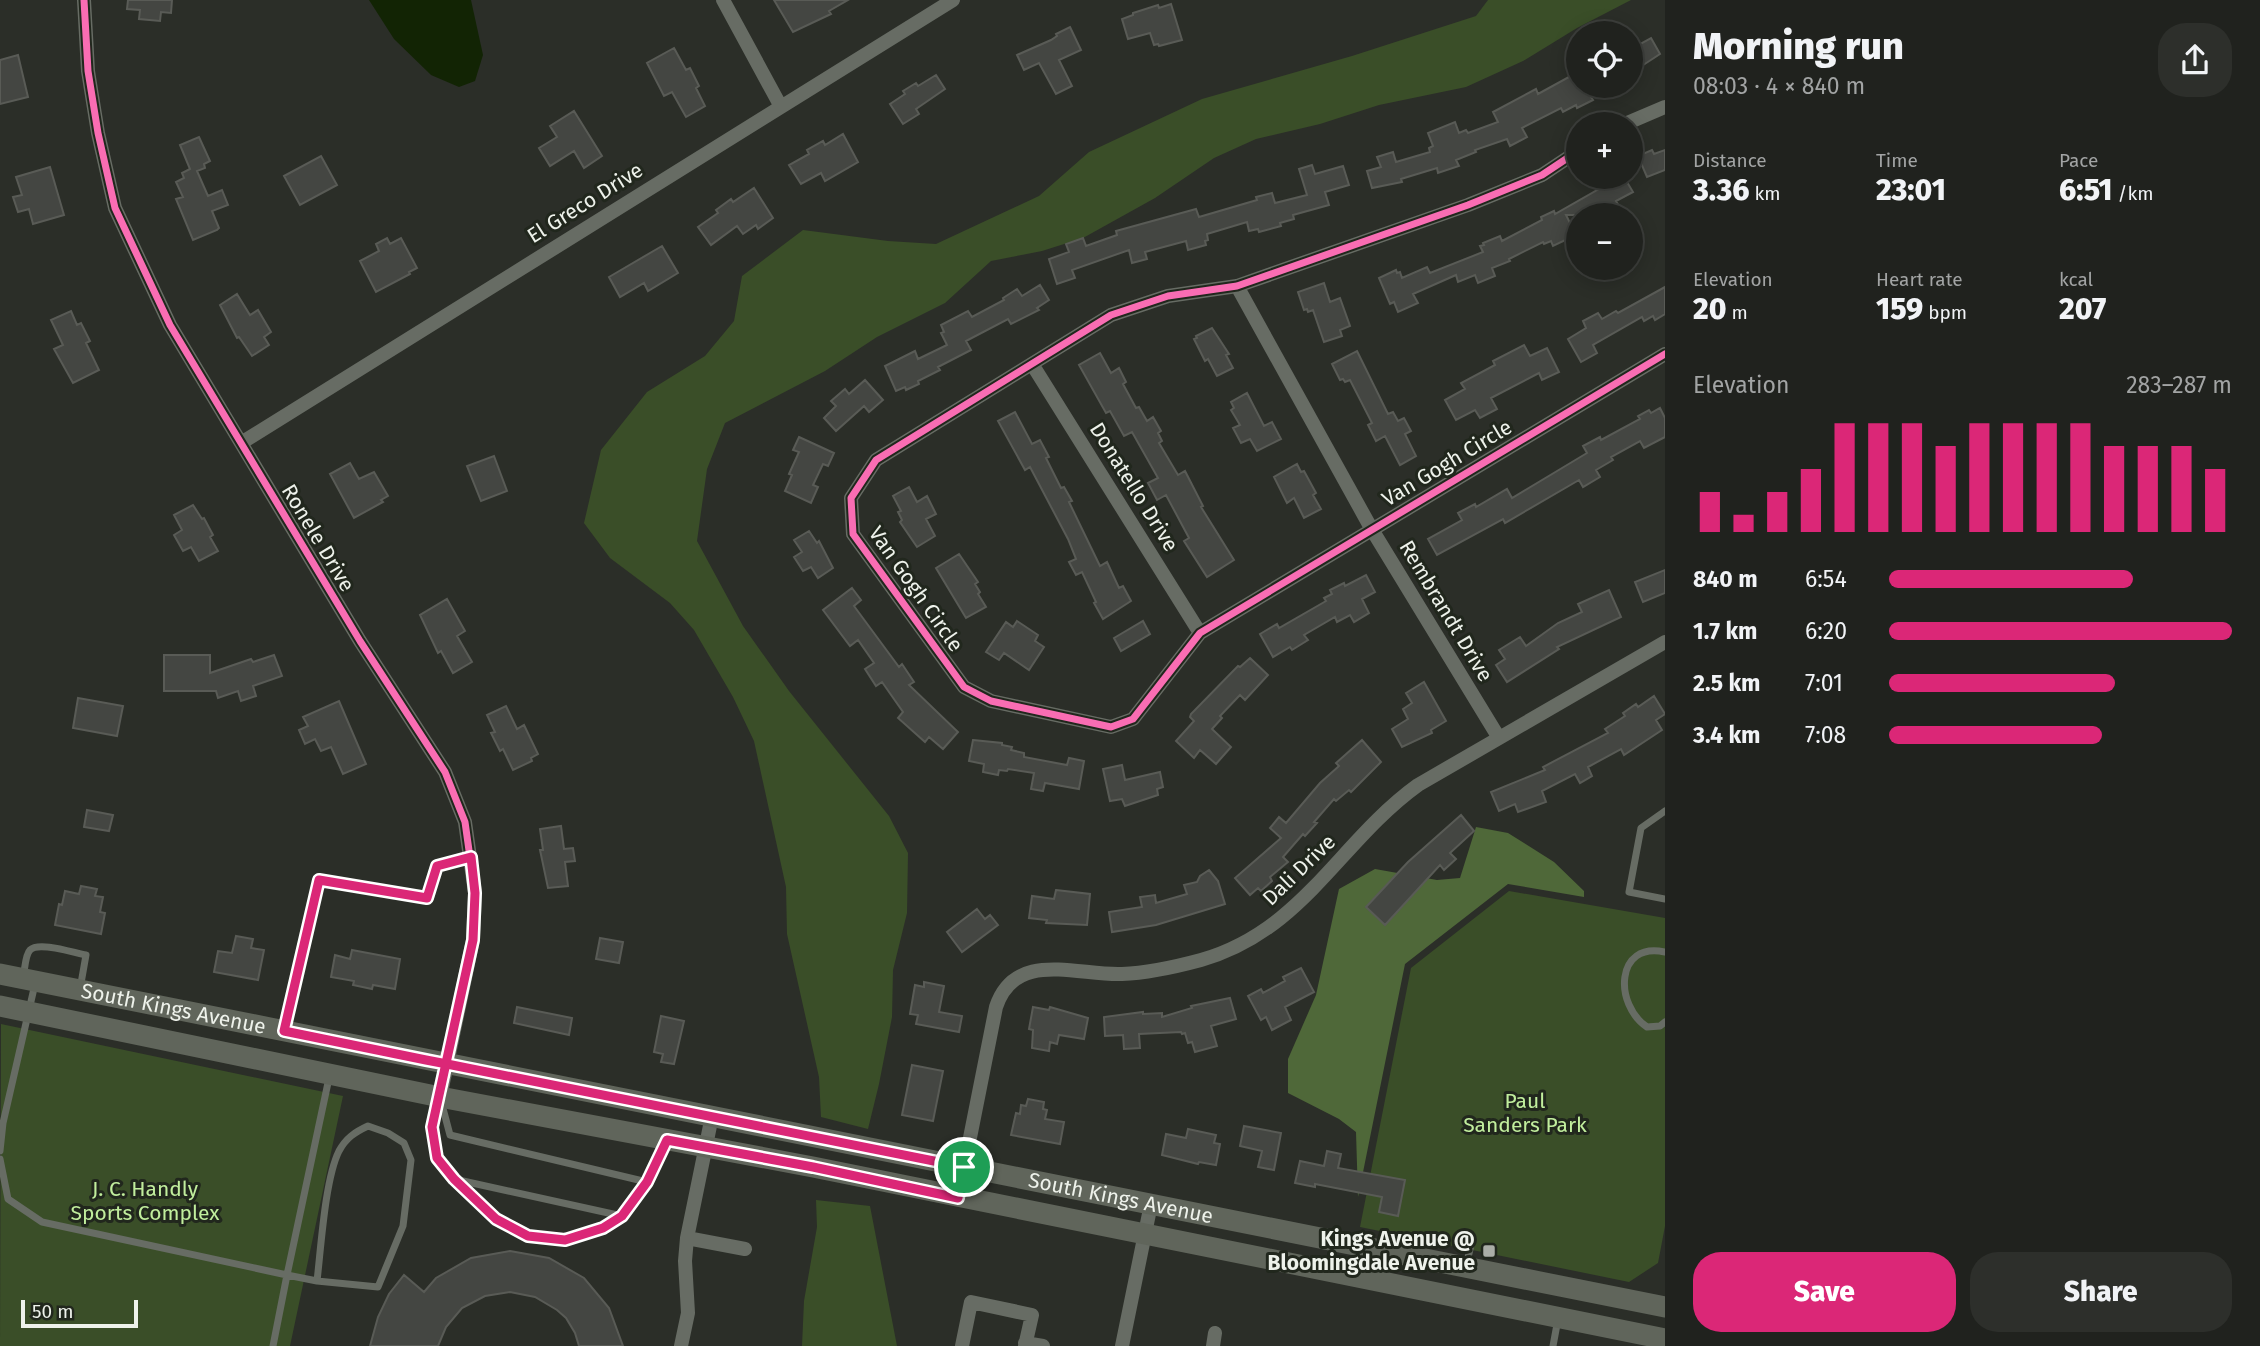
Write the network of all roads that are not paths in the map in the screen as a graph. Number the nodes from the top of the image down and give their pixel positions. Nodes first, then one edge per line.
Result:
1 (84, 0) edge
2 (723, 0) edge
3 (953, 0) edge
4 (780, 105) junction
5 (1665, 107) edge
6 (1643, 116) edge
7 (1566, 160) edge
8 (1237, 286) junction
9 (1665, 354) edge
10 (1032, 364) junction
11 (241, 443) junction
12 (1371, 528) junction
13 (1200, 633) junction
14 (1665, 642) edge
15 (1499, 737) junction
16 (1665, 811) edge
17 (471, 857) junction
18 (1665, 899) edge
19 (1665, 952) edge
20 (0, 974) edge
21 (29, 979) junction
22 (80, 990) junction
23 (0, 1006) edge
24 (28, 1012) junction
25 (1665, 1022) edge
26 (284, 1031) junction
27 (447, 1064) junction
28 (330, 1074) junction
29 (440, 1097) junction
30 (712, 1116) junction
31 (667, 1140) junction
32 (705, 1147) junction
33 (0, 1151) edge
34 (0, 1159) edge
35 (964, 1167) junction
36 (454, 1179) junction
37 (647, 1182) junction
38 (958, 1198) junction
39 (1151, 1204) junction
40 (622, 1216) junction
41 (1145, 1234) junction
42 (687, 1238) junction
43 (1472, 1241) dead end
44 (745, 1249) dead end
45 (1466, 1267) junction
46 (288, 1275) junction
47 (317, 1281) junction
48 (1665, 1307) edge
49 (1559, 1317) junction
50 (1665, 1339) edge
51 (1025, 1345) edge
52 (272, 1346) edge
53 (681, 1346) edge
54 (962, 1346) edge
55 (1043, 1346) edge
56 (1122, 1346) edge
57 (1553, 1346) edge

1 - 11 street, Ronele Drive
2 - 4 street
3 - 4 street, El Greco Drive
4 - 11 street, El Greco Drive
5 - 6 street
7 - 8 street, Van Gogh Circle
8 - 10 street, Van Gogh Circle
8 - 12 street, Rembrandt Drive
9 - 12 street, Van Gogh Circle
10 - 13 street, Donatello Drive
10 - 13 street, Van Gogh Circle
11 - 17 street, Ronele Drive
12 - 13 street, Van Gogh Circle
12 - 15 street, Rembrandt Drive
14 - 15 street, Dali Drive
15 - 35 street, Dali Drive
16 - 18 lane
17 - 26 lane
17 - 27 street, Ronele Drive
19 - 25 lane
20 - 21 main road, South Kings Avenue
21 - 22 main road, South Kings Avenue
21 - 22 lane
21 - 24 lane
22 - 26 main road, South Kings Avenue
23 - 24 main road, South Kings Avenue
24 - 28 main road, South Kings Avenue
24 - 33 lane
26 - 27 main road, South Kings Avenue
27 - 29 street, Ronele Drive
27 - 30 main road, South Kings Avenue
28 - 29 main road, South Kings Avenue
28 - 46 lane
29 - 31 main road, South Kings Avenue
29 - 36 lane
29 - 37 lane
30 - 32 street
30 - 35 main road, South Kings Avenue
31 - 32 main road, South Kings Avenue
31 - 37 lane
32 - 38 main road, South Kings Avenue
32 - 42 street
34 - 46 lane
35 - 38 street, Dali Drive
35 - 39 main road, South Kings Avenue
36 - 40 lane
36 - 40 lane
37 - 40 lane
38 - 41 main road, South Kings Avenue
39 - 41 street
39 - 45 main road, South Kings Avenue
41 - 49 main road, South Kings Avenue
41 - 56 street
42 - 44 street
42 - 53 street
43 - 45 lane
45 - 48 main road, South Kings Avenue
46 - 47 lane
46 - 52 lane
47 - 47 lane
49 - 50 main road, South Kings Avenue
49 - 57 lane
51 - 54 street
51 - 55 street

